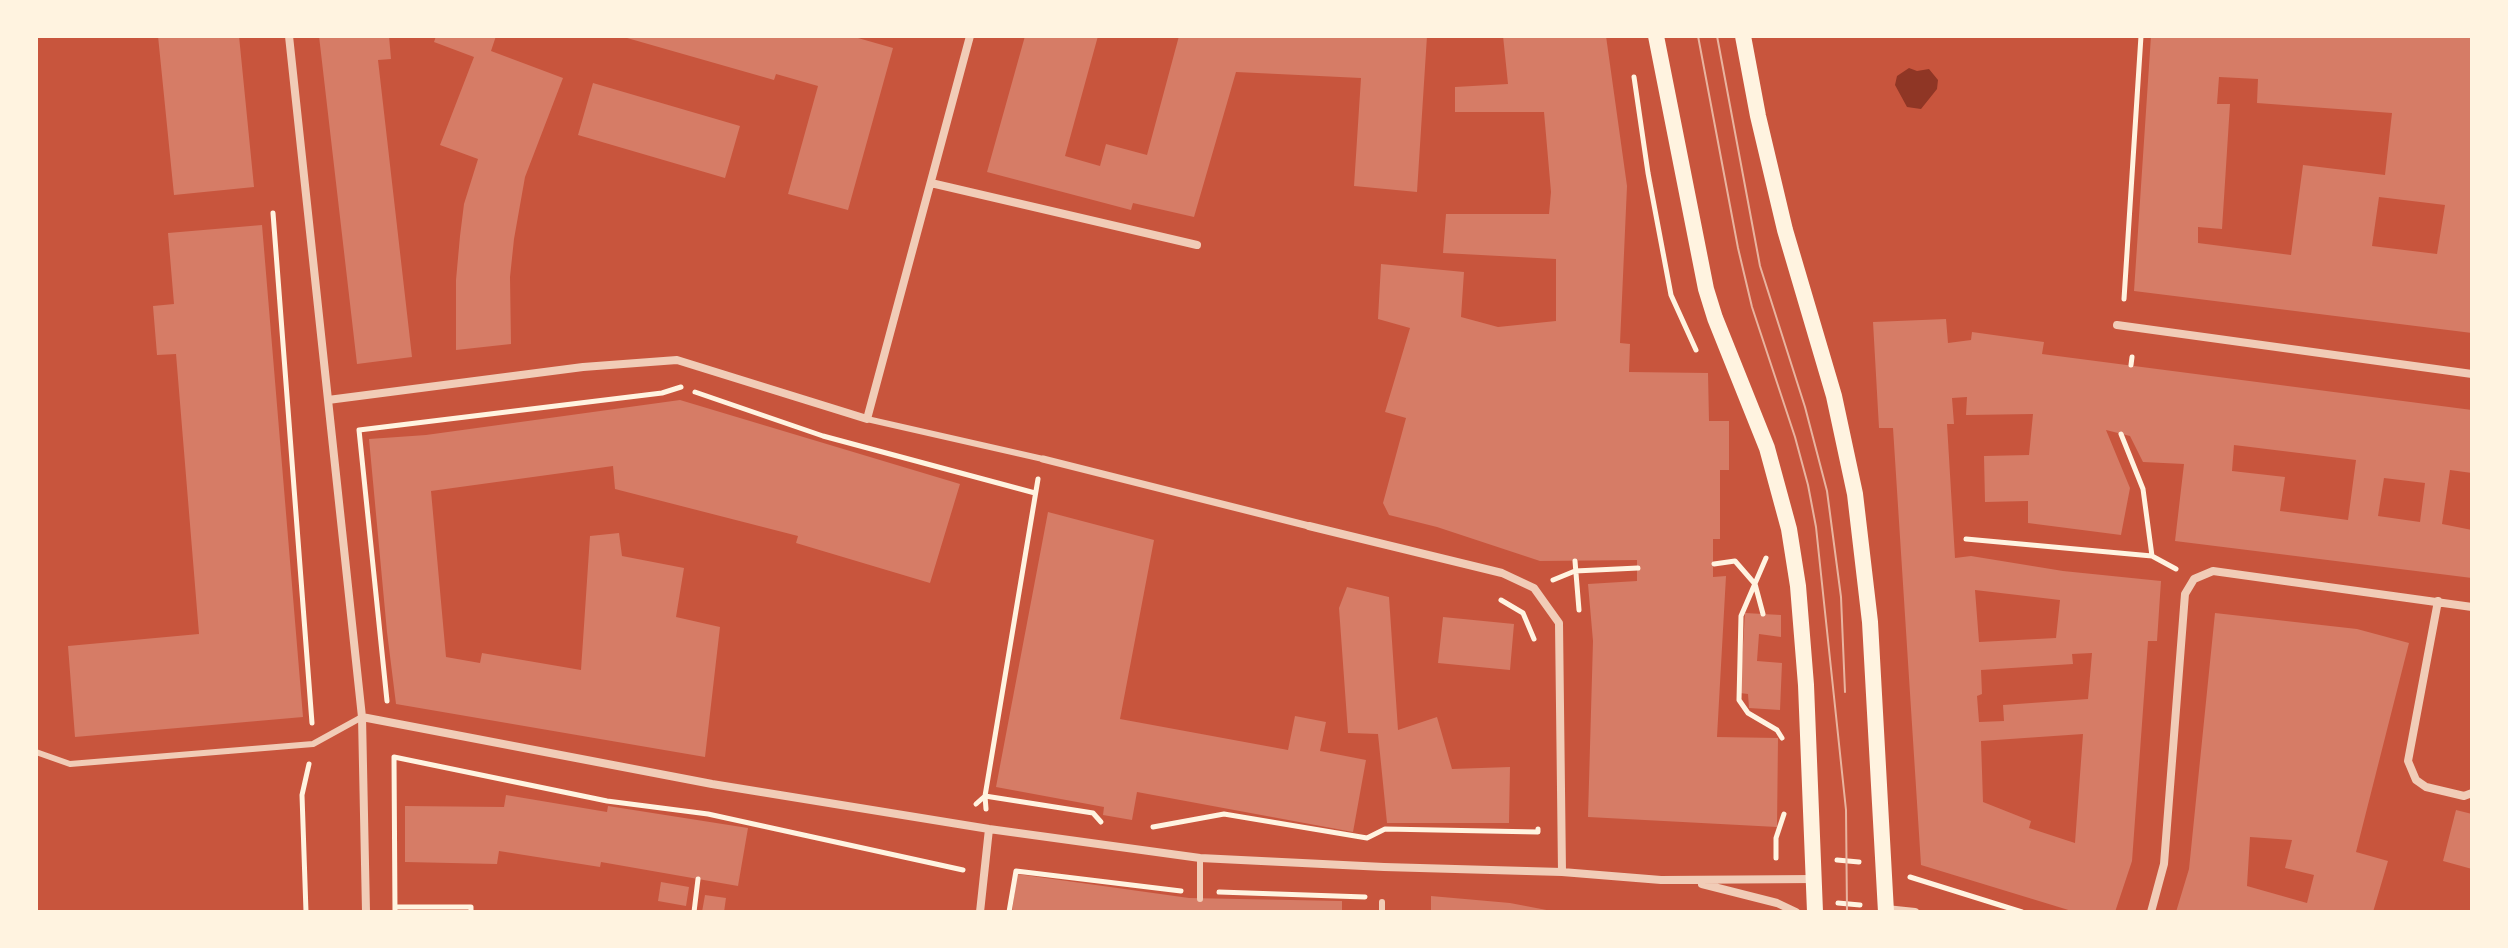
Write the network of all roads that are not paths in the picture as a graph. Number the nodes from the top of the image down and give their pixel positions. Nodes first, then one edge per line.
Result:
1 (289, 36) edge
2 (970, 36) edge
3 (1656, 36) edge
4 (1743, 36) edge
5 (931, 183) junction
6 (1197, 245) dead end
7 (2117, 325) dead end
8 (2472, 374) edge
9 (328, 400) junction
10 (867, 419) junction
11 (1043, 459) joint
12 (1309, 526) joint
13 (2438, 601) junction
14 (2472, 607) edge
15 (362, 717) junction
16 (36, 752) edge
17 (2472, 793) edge
18 (989, 829) junction
19 (1200, 858) junction
20 (1562, 872) junction
21 (1815, 879) junction
22 (1682, 880) junction
23 (1200, 895) road end
24 (1382, 902) dead end
25 (1886, 910) edge
26 (366, 912) edge
27 (980, 912) edge
28 (1382, 912) edge
29 (1796, 912) edge
30 (1815, 912) edge
31 (1915, 912) edge
32 (2151, 912) edge

1 - 9 street
2 - 5 street
3 - 21 main road
4 - 25 main road
5 - 6 street
5 - 10 street
7 - 8 street
9 - 10 street
9 - 15 street
10 - 11 lane
11 - 12 street
12 - 20 street
13 - 14 street
13 - 17 street
13 - 32 street
15 - 16 lane
15 - 18 street
15 - 26 street
18 - 19 street
18 - 27 street
19 - 20 street
19 - 23 lane
20 - 22 street
21 - 22 street
21 - 30 main road
22 - 29 street
24 - 28 lane
25 - 31 street

